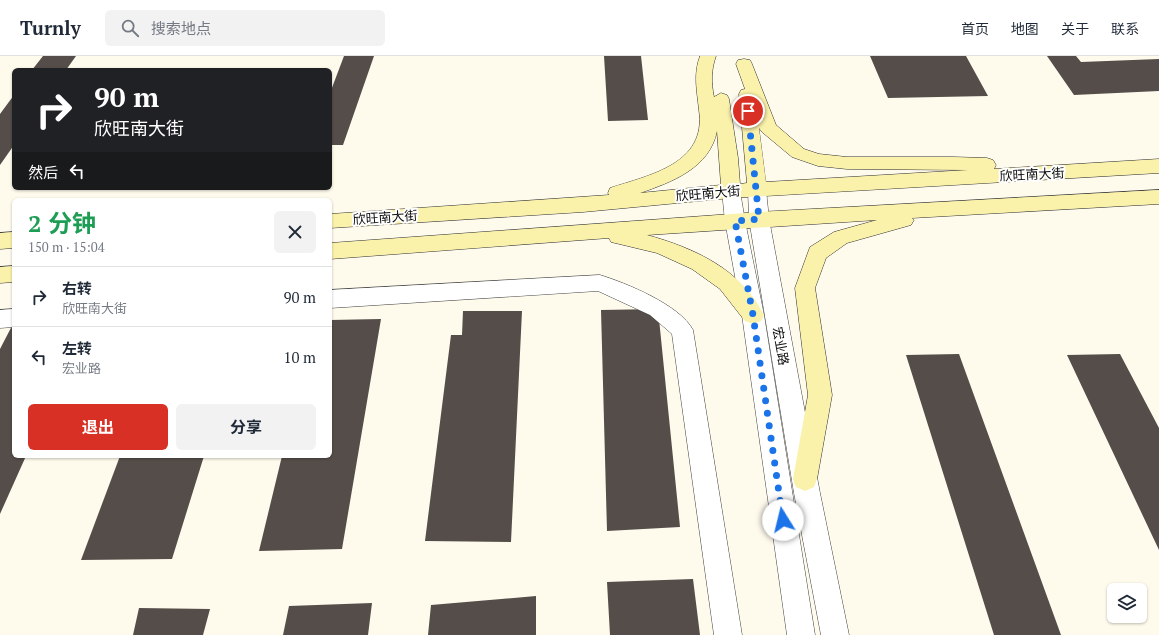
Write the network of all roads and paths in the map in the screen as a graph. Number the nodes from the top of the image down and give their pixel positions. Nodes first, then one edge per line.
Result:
1 (708, 56) edge
2 (714, 56) edge
3 (742, 60) edge
4 (1159, 166) edge
5 (1068, 172) junction
6 (757, 190) junction
7 (731, 191) junction
8 (1159, 197) edge
9 (583, 205) junction
10 (938, 209) junction
11 (759, 219) junction
12 (332, 221) edge
13 (735, 221) junction
14 (583, 232) junction
15 (12, 240) edge
16 (0, 241) edge
17 (332, 251) edge
18 (12, 274) edge
19 (0, 275) edge
20 (332, 300) edge
21 (753, 315) junction
22 (12, 318) edge
23 (0, 319) edge
24 (806, 486) junction
25 (778, 491) junction
26 (728, 635) edge
27 (801, 635) edge
28 (835, 635) edge

1 - 9 street
2 - 7 street, 宏业路
3 - 5 street
3 - 6 street, 宏业路
4 - 5 street, 欣旺南大街
5 - 6 street, 欣旺南大街
6 - 7 street, 欣旺南大街
6 - 11 street, 宏业路
7 - 9 street, 欣旺南大街
7 - 13 street, 宏业路
8 - 10 street
9 - 12 street, 欣旺南大街
10 - 11 street
10 - 24 street
11 - 13 street
11 - 24 street, 宏业路
13 - 14 street
13 - 21 street, 宏业路
14 - 17 street
14 - 21 street
15 - 16 street
18 - 19 street
20 - 26 street
21 - 25 street, 宏业路
22 - 23 street
24 - 25 street
24 - 28 street, 宏业路
25 - 27 street, 宏业路

